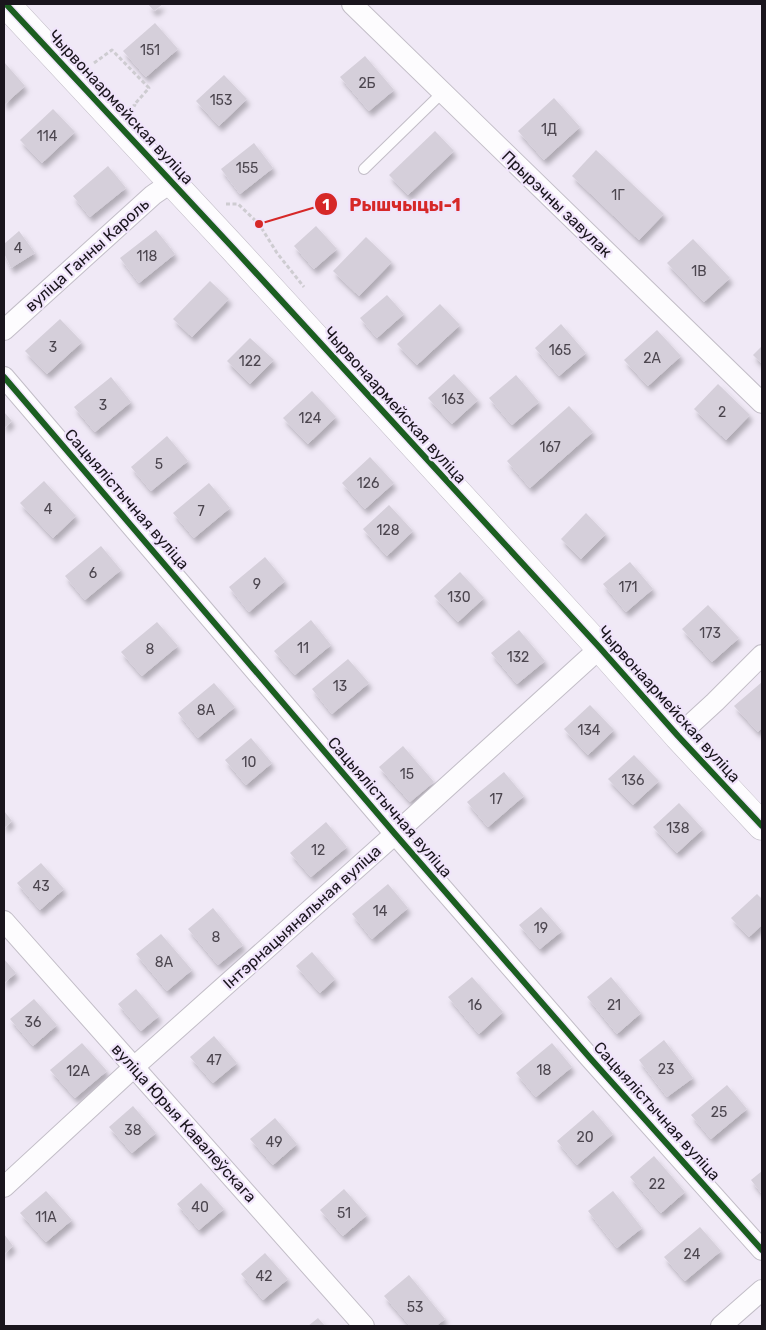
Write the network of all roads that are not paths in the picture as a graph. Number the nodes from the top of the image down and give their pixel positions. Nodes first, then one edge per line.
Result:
1 (352, 4) edge
2 (7, 10) edge
3 (443, 92) junction
4 (364, 169) dead end
5 (172, 182) junction
6 (4, 330) edge
7 (4, 377) edge
8 (762, 403) edge
9 (600, 648) junction
10 (762, 655) edge
11 (678, 736) junction
12 (762, 826) edge
13 (395, 834) junction
14 (4, 921) edge
15 (134, 1067) junction
16 (4, 1187) edge
17 (762, 1250) edge
18 (762, 1290) edge
19 (364, 1326) edge
20 (721, 1326) edge

1 - 3 street, Прырэчны завулак
2 - 5 highway, Чырвонаармейская вуліца
3 - 4 lane
3 - 8 street, Прырэчны завулак
5 - 6 street, вуліца Ганны Кароль
5 - 9 highway, Чырвонаармейская вуліца
7 - 13 street, Сацыялістычная вуліца
9 - 11 highway, Чырвонаармейская вуліца
9 - 13 street, Інтэрнацыянальная вуліца
10 - 11 street
11 - 12 highway, Чырвонаармейская вуліца
13 - 15 street, Інтэрнацыянальная вуліца
13 - 17 street, Сацыялістычная вуліца
14 - 15 street, вуліца Юрыя Кавалеўскага
15 - 16 street, Інтэрнацыянальная вуліца
15 - 19 street, вуліца Юрыя Кавалеўскага
18 - 20 street

